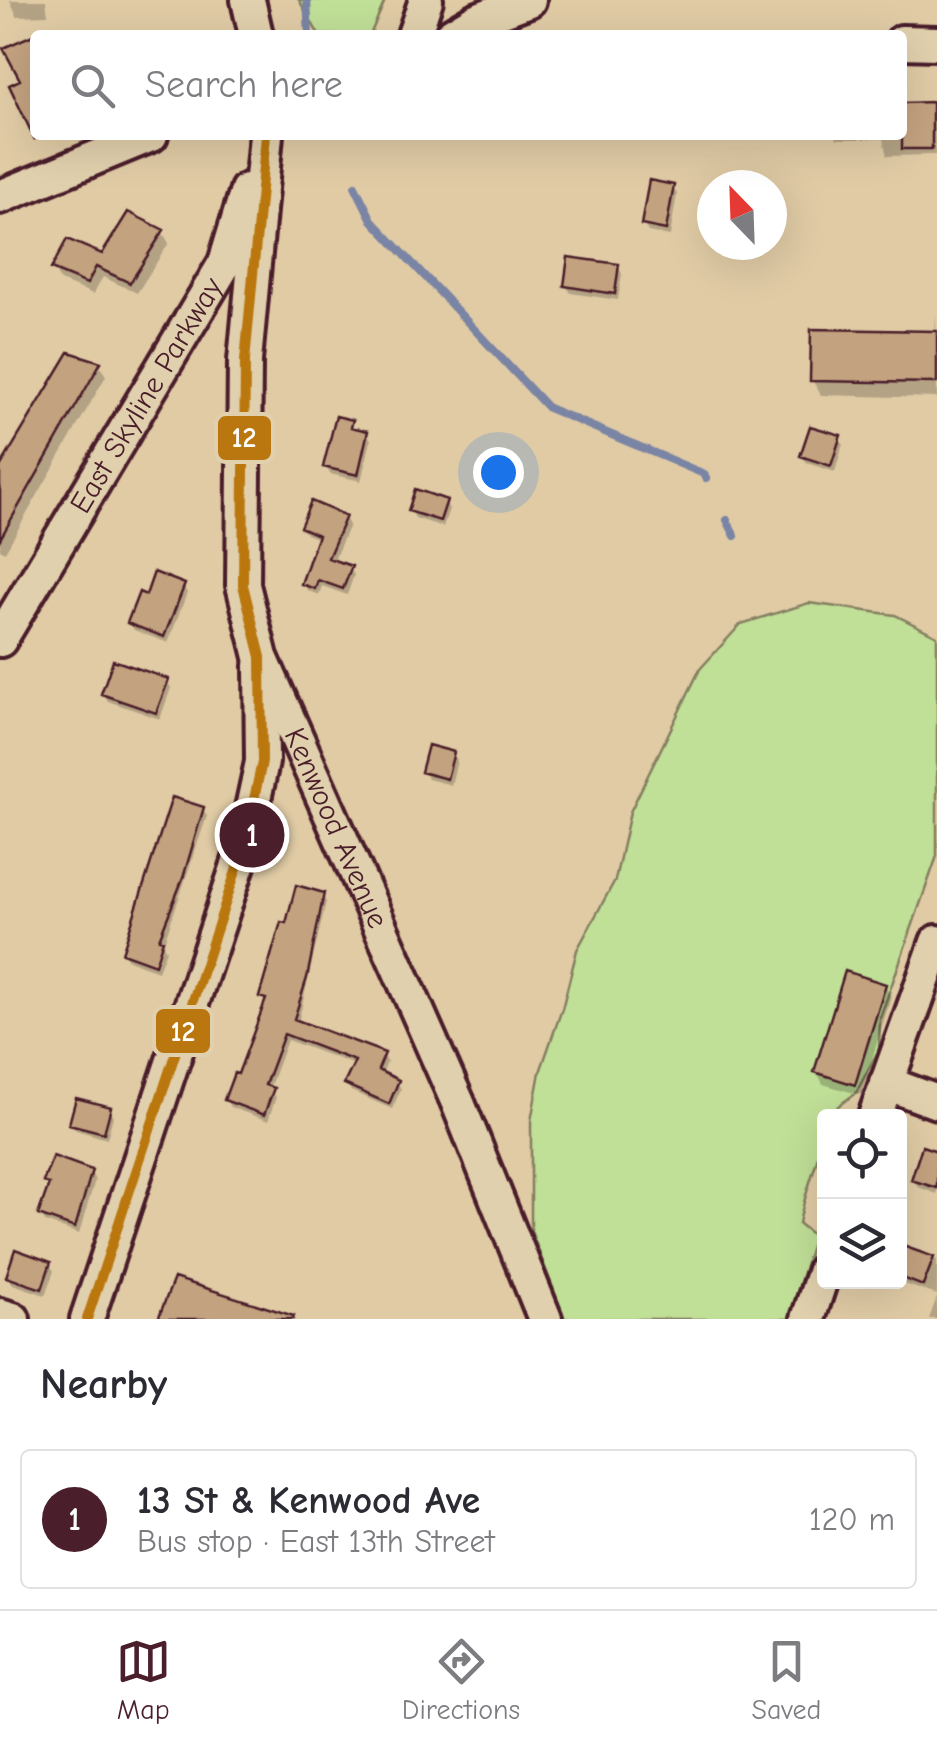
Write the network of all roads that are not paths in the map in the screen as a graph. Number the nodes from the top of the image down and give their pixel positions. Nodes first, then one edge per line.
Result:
1 (248, 0) edge
2 (426, 0) edge
3 (529, 0) edge
4 (255, 30) edge
5 (416, 30) edge
6 (459, 30) edge
7 (907, 42) edge
8 (937, 42) edge
9 (139, 140) edge
10 (263, 140) edge
11 (265, 140) edge
12 (0, 198) edge
13 (0, 640) edge
14 (261, 657) junction
15 (937, 942) edge
16 (886, 1083) junction
17 (937, 1102) edge
18 (877, 1109) edge
19 (818, 1289) edge
20 (0, 1314) edge
21 (13, 1319) edge
22 (86, 1319) edge
23 (545, 1319) edge
24 (808, 1319) edge

1 - 4 street
2 - 5 street
3 - 6 street
7 - 8 street
9 - 12 street
10 - 13 street, East Skyline Parkway
11 - 14 street, Kenwood Avenue
14 - 22 street
14 - 23 street, Kenwood Avenue
15 - 16 street
16 - 17 street
16 - 18 street
19 - 24 street
20 - 21 street

